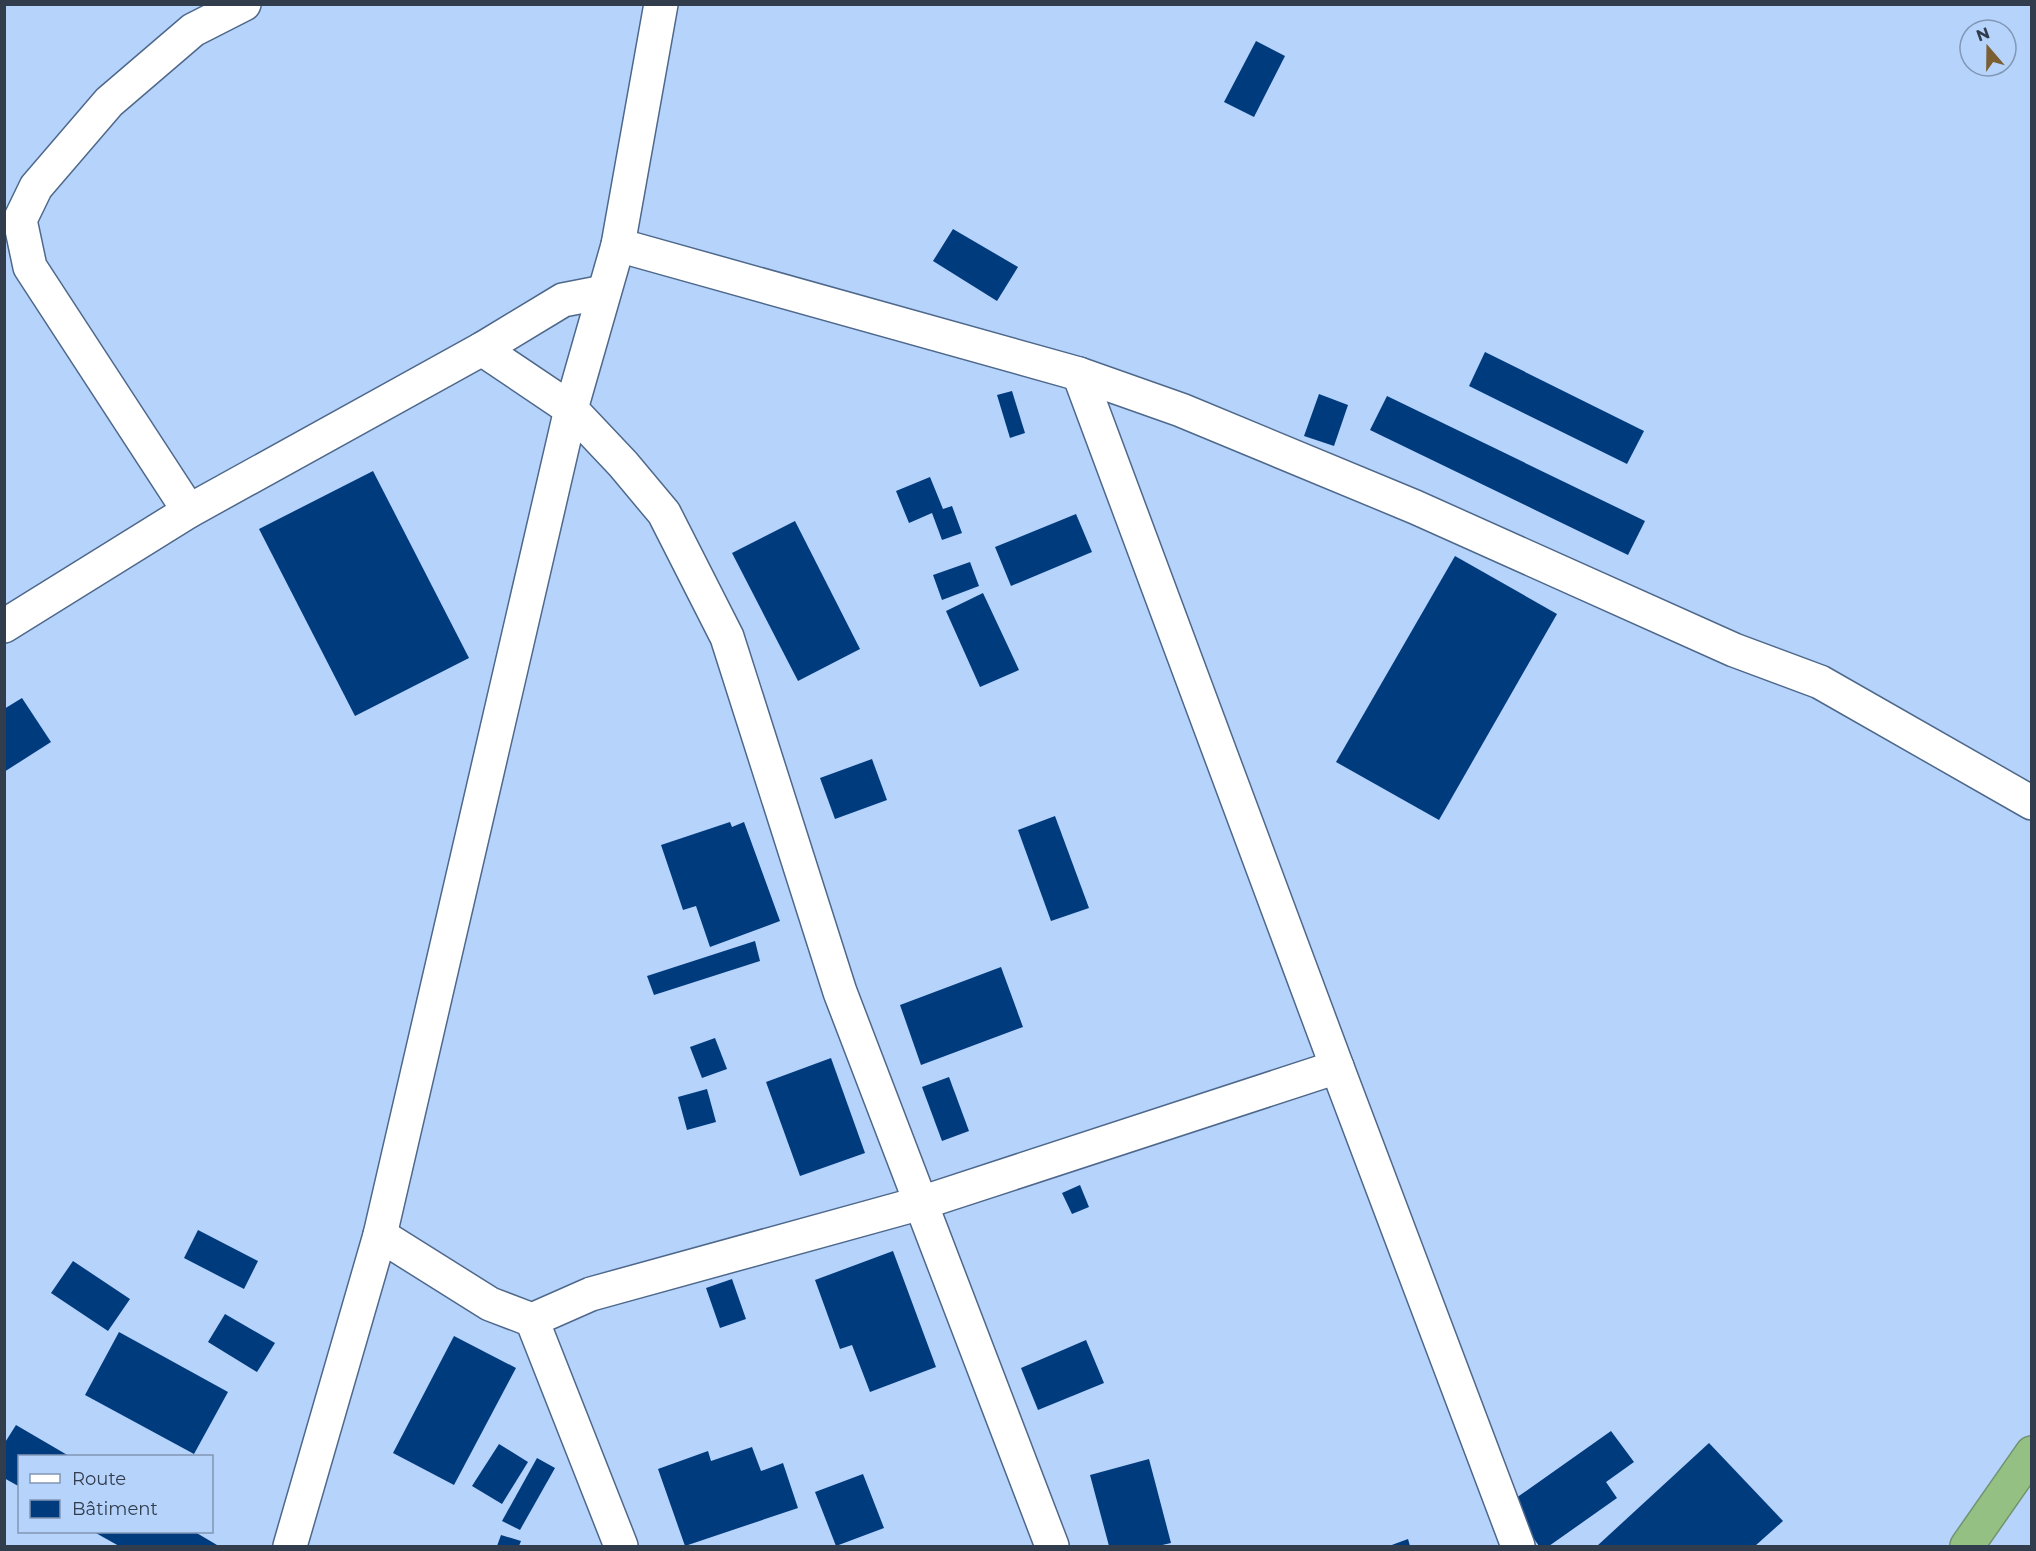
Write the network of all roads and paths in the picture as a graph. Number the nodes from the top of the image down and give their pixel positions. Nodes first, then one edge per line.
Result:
1 (244, 4) edge
2 (662, 4) edge
3 (618, 245) junction
4 (604, 292) junction
5 (482, 349) junction
6 (1079, 374) junction
7 (571, 409) junction
8 (189, 511) junction
9 (4, 626) edge
10 (2031, 803) edge
11 (1337, 1067) junction
12 (921, 1203) junction
13 (380, 1235) junction
14 (532, 1320) junction
15 (2031, 1453) edge
16 (290, 1546) edge
17 (621, 1546) edge
18 (1052, 1546) edge
19 (1518, 1546) edge
20 (1967, 1546) edge

1 - 8 street
2 - 3 street
3 - 4 street
3 - 6 street
4 - 5 street
4 - 7 street
5 - 7 street
5 - 8 street
6 - 10 street
6 - 11 street
7 - 12 street
7 - 13 street
8 - 9 street
11 - 12 street
11 - 19 street
12 - 14 street
12 - 18 street
13 - 14 street
13 - 16 street
14 - 17 street
15 - 20 highway

